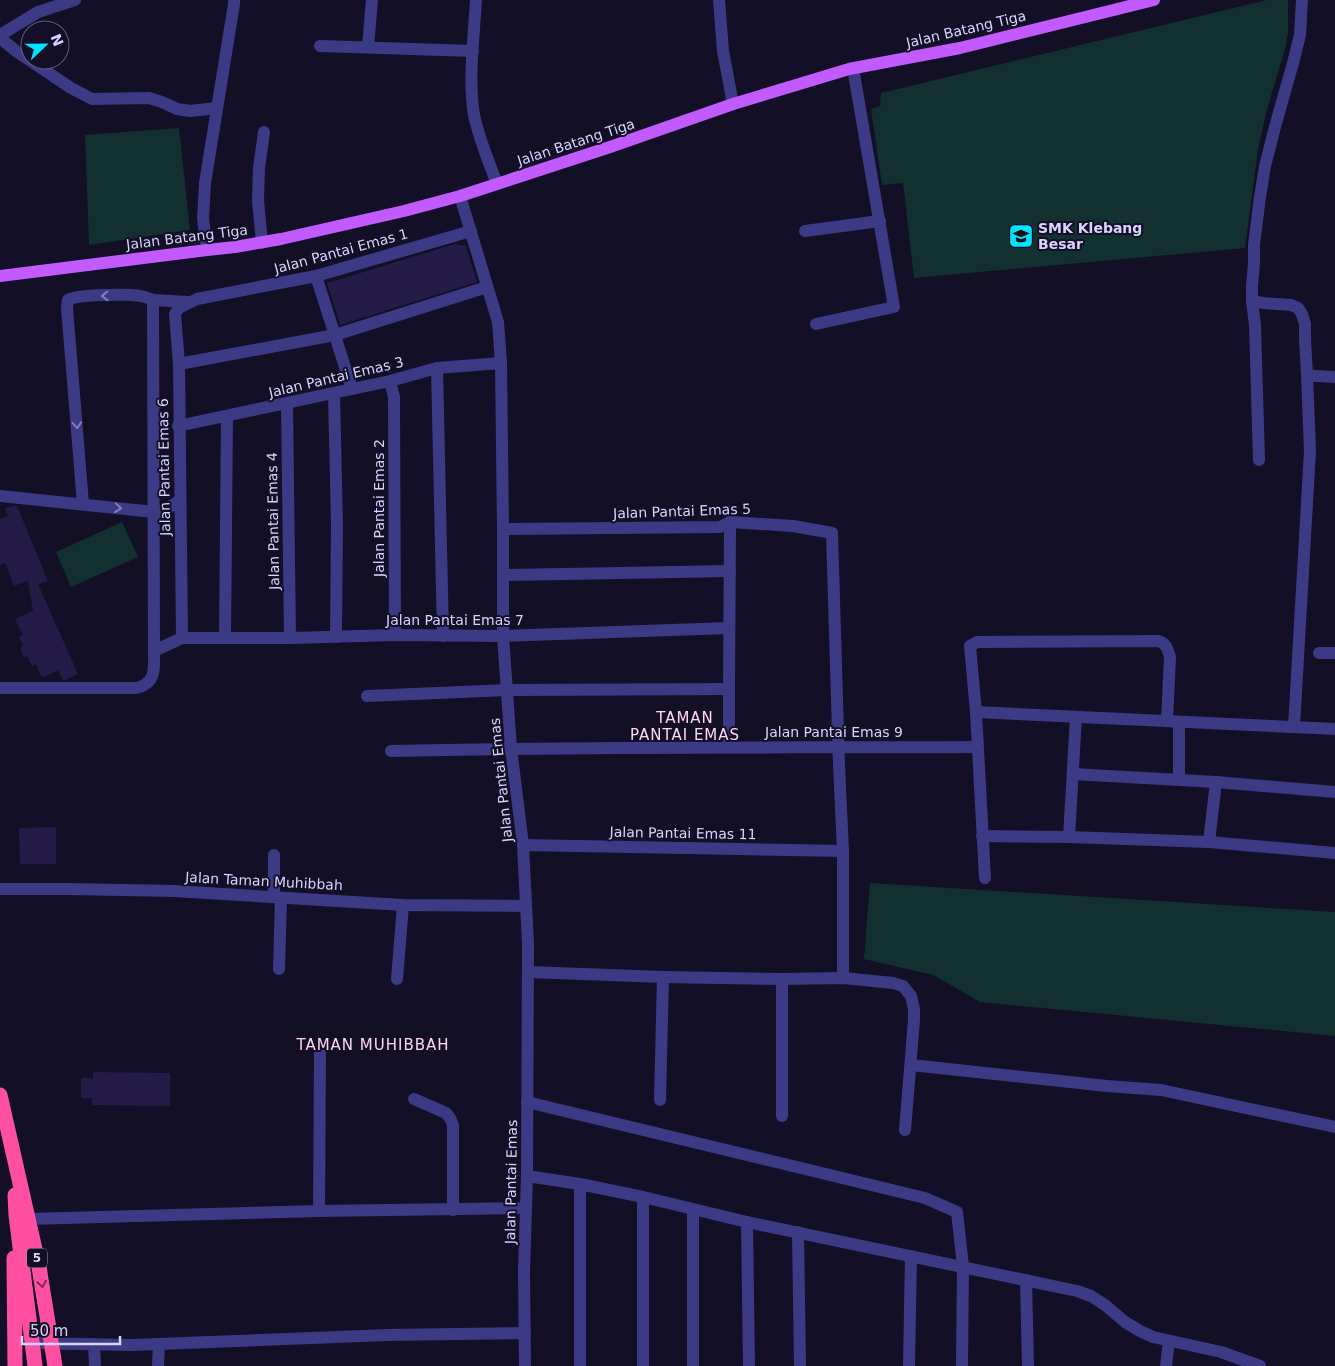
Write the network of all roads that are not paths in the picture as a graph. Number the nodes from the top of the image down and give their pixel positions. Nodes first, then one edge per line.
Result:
1 (75, 0) edge
2 (234, 0) edge
3 (372, 0) edge
4 (476, 0) edge
5 (719, 0) edge
6 (1154, 0) edge
7 (1302, 0) edge
8 (0, 36) edge
9 (320, 46) dead end
10 (368, 48) junction
11 (473, 51) junction
12 (853, 68) junction
13 (733, 104) junction
14 (216, 108) junction
15 (264, 132) dead end
16 (497, 184) junction
17 (460, 196) junction
18 (880, 221) junction
19 (471, 231) junction
20 (805, 231) dead end
21 (262, 243) junction
22 (207, 250) junction
23 (0, 276) edge
24 (316, 276) junction
25 (487, 287) junction
26 (153, 300) junction
27 (1252, 301) junction
28 (189, 302) junction
29 (816, 324) dead end
30 (335, 335) junction
31 (501, 363) junction
32 (179, 364) junction
33 (437, 368) junction
34 (1307, 375) junction
35 (1335, 377) edge
36 (390, 381) junction
37 (352, 390) junction
38 (334, 394) junction
39 (287, 404) junction
40 (227, 416) junction
41 (178, 426) junction
42 (1259, 460) dead end
43 (0, 496) edge
44 (180, 501) junction
45 (83, 504) junction
46 (154, 512) junction
47 (730, 522) junction
48 (503, 529) junction
49 (730, 572) junction
50 (503, 575) junction
51 (729, 628) junction
52 (395, 635) junction
53 (443, 636) junction
54 (503, 636) junction
55 (336, 637) junction
56 (182, 638) junction
57 (225, 638) junction
58 (290, 638) junction
59 (154, 650) junction
60 (1319, 652) dead end
61 (1335, 653) edge
62 (0, 688) edge
63 (729, 689) junction
64 (508, 690) junction
65 (367, 696) dead end
66 (976, 712) junction
67 (1076, 717) junction
68 (1173, 721) junction
69 (1294, 727) junction
70 (1335, 729) edge
71 (729, 747) junction
72 (839, 747) junction
73 (977, 747) junction
74 (511, 748) junction
75 (391, 751) dead end
76 (1073, 774) junction
77 (1179, 779) junction
78 (1216, 782) junction
79 (1335, 792) edge
80 (982, 836) junction
81 (1069, 837) junction
82 (1209, 842) junction
83 (523, 845) junction
84 (844, 851) junction
85 (1335, 853) edge
86 (274, 855) dead end
87 (985, 878) dead end
88 (0, 889) edge
89 (278, 897) junction
90 (403, 905) junction
91 (526, 906) junction
92 (279, 969) dead end
93 (529, 972) junction
94 (663, 977) junction
95 (843, 978) junction
96 (397, 979) dead end
97 (782, 979) junction
98 (320, 1050) dead end
99 (911, 1065) junction
100 (0, 1095) edge
101 (414, 1100) dead end
102 (660, 1100) dead end
103 (527, 1102) junction
104 (782, 1116) dead end
105 (1335, 1127) edge
106 (905, 1130) dead end
107 (527, 1176) junction
108 (580, 1184) junction
109 (643, 1197) junction
110 (526, 1208) junction
111 (453, 1210) junction
112 (693, 1210) junction
113 (318, 1211) junction
114 (22, 1217) junction
115 (747, 1222) junction
116 (798, 1232) junction
117 (912, 1256) junction
118 (963, 1266) junction
119 (1026, 1280) junction
120 (525, 1333) junction
121 (1169, 1341) junction
122 (32, 1343) junction
123 (51, 1343) junction
124 (94, 1344) junction
125 (158, 1344) junction
126 (14, 1366) edge
127 (35, 1366) edge
128 (54, 1366) edge
129 (95, 1366) edge
130 (158, 1366) edge
131 (525, 1366) edge
132 (580, 1366) edge
133 (643, 1366) edge
134 (693, 1366) edge
135 (749, 1366) edge
136 (800, 1366) edge
137 (909, 1366) edge
138 (962, 1366) edge
139 (1028, 1366) edge
140 (1166, 1366) edge
141 (1260, 1366) edge

1 - 8 street
2 - 14 street
3 - 10 street
4 - 11 street
5 - 13 street
6 - 12 main road, Jalan Batang Tiga
7 - 27 street
8 - 14 street
9 - 10 street
10 - 11 street
11 - 16 street
12 - 13 main road, Jalan Batang Tiga
12 - 18 street
13 - 16 main road, Jalan Batang Tiga
14 - 22 street
15 - 21 street
16 - 17 main road, Jalan Batang Tiga
17 - 19 street, Jalan Pantai Emas
17 - 21 main road, Jalan Batang Tiga
18 - 20 street
18 - 29 street
19 - 24 street, Jalan Pantai Emas 1
19 - 25 street, Jalan Pantai Emas
21 - 22 main road, Jalan Batang Tiga
22 - 23 main road, Jalan Batang Tiga
24 - 28 street, Jalan Pantai Emas 1
24 - 30 street
25 - 30 street
25 - 31 street, Jalan Pantai Emas
26 - 28 street, Jalan Pantai Emas 1
26 -> 45 street, Jalan Pantai Emas 1
26 - 46 street
27 - 34 street
27 - 42 street
28 - 32 street, Jalan Pantai Emas 6
30 - 32 street
30 - 37 street
31 - 33 street, Jalan Pantai Emas 3
31 - 48 street, Jalan Pantai Emas
32 - 41 street, Jalan Pantai Emas 6
33 - 36 street, Jalan Pantai Emas 3
33 - 53 street
34 - 35 street
34 - 69 street
36 - 37 street, Jalan Pantai Emas 3
36 - 52 street, Jalan Pantai Emas 2
37 - 38 street, Jalan Pantai Emas 3
38 - 39 street, Jalan Pantai Emas 3
38 - 55 street
39 - 40 street, Jalan Pantai Emas 3
39 - 58 street, Jalan Pantai Emas 4
40 - 41 street, Jalan Pantai Emas 3
40 - 57 street
41 - 44 street, Jalan Pantai Emas 6
43 - 45 street
44 - 46 street
44 - 56 street, Jalan Pantai Emas 6
45 -> 46 street
46 - 59 street
47 - 48 street, Jalan Pantai Emas 5
47 - 49 street
47 - 72 street, Jalan Pantai Emas 5
48 - 50 street, Jalan Pantai Emas
49 - 50 street
49 - 51 street
50 - 54 street, Jalan Pantai Emas
51 - 54 street, Jalan Pantai Emas 7
51 - 63 street
52 - 53 street, Jalan Pantai Emas 7
52 - 55 street, Jalan Pantai Emas 7
53 - 54 street, Jalan Pantai Emas 7
54 - 64 street, Jalan Pantai Emas
55 - 58 street, Jalan Pantai Emas 7
56 - 57 street, Jalan Pantai Emas 7
56 - 59 street
57 - 58 street, Jalan Pantai Emas 7
59 - 62 street
60 - 61 street
63 - 64 street
63 - 71 street
64 - 65 street
64 - 74 street, Jalan Pantai Emas
66 - 67 street
66 - 68 street
66 - 73 street
67 - 68 street
67 - 76 street
68 - 69 street
68 - 77 street
69 - 70 street
71 - 72 street, Jalan Pantai Emas 9
71 - 74 street, Jalan Pantai Emas 9
72 - 73 street, Jalan Pantai Emas 9
72 - 84 street
73 - 80 street
74 - 75 street, Jalan Pantai Emas 9
74 - 83 street, Jalan Pantai Emas
76 - 77 street
76 - 81 street
77 - 78 street
78 - 79 street
78 - 82 street
80 - 81 street
80 - 87 street
81 - 82 street
82 - 85 street
83 - 84 street, Jalan Pantai Emas 11
83 - 91 street, Jalan Pantai Emas
84 - 95 street
86 - 89 street
88 - 89 street, Jalan Taman Muhibbah
89 - 90 street, Jalan Taman Muhibbah
89 - 92 street
90 - 91 street, Jalan Taman Muhibbah
90 - 96 street
91 - 93 street, Jalan Pantai Emas
93 - 94 street
93 - 103 street, Jalan Pantai Emas
94 - 97 street
94 - 102 street
95 - 97 street
95 - 99 street
97 - 104 street
98 - 113 street
99 - 105 street
99 - 106 street
100 - 114 highway, 5
101 - 111 street
103 - 107 street, Jalan Pantai Emas
103 - 118 street
107 - 108 street
107 - 110 street, Jalan Pantai Emas
108 - 109 street
108 - 132 street
109 - 112 street
109 - 133 street
110 - 111 street
110 - 120 street, Jalan Pantai Emas
111 - 113 street
112 - 115 street
112 - 134 street
113 - 114 street
114 - 122 highway, 5
114 -> 123 highway, 5
114 - 126 highway
115 - 116 street
115 - 135 street
116 - 117 street
116 - 136 street
117 - 118 street
117 - 137 street
118 - 119 street
118 - 138 street
119 - 121 street
119 - 139 street
120 - 125 street
120 - 131 street, Jalan Pantai Emas
121 - 140 street
121 - 141 street
122 - 123 street
122 - 127 highway, 5
123 - 124 street
123 - 128 highway, 5
124 - 125 street
124 - 129 street
125 - 130 street

